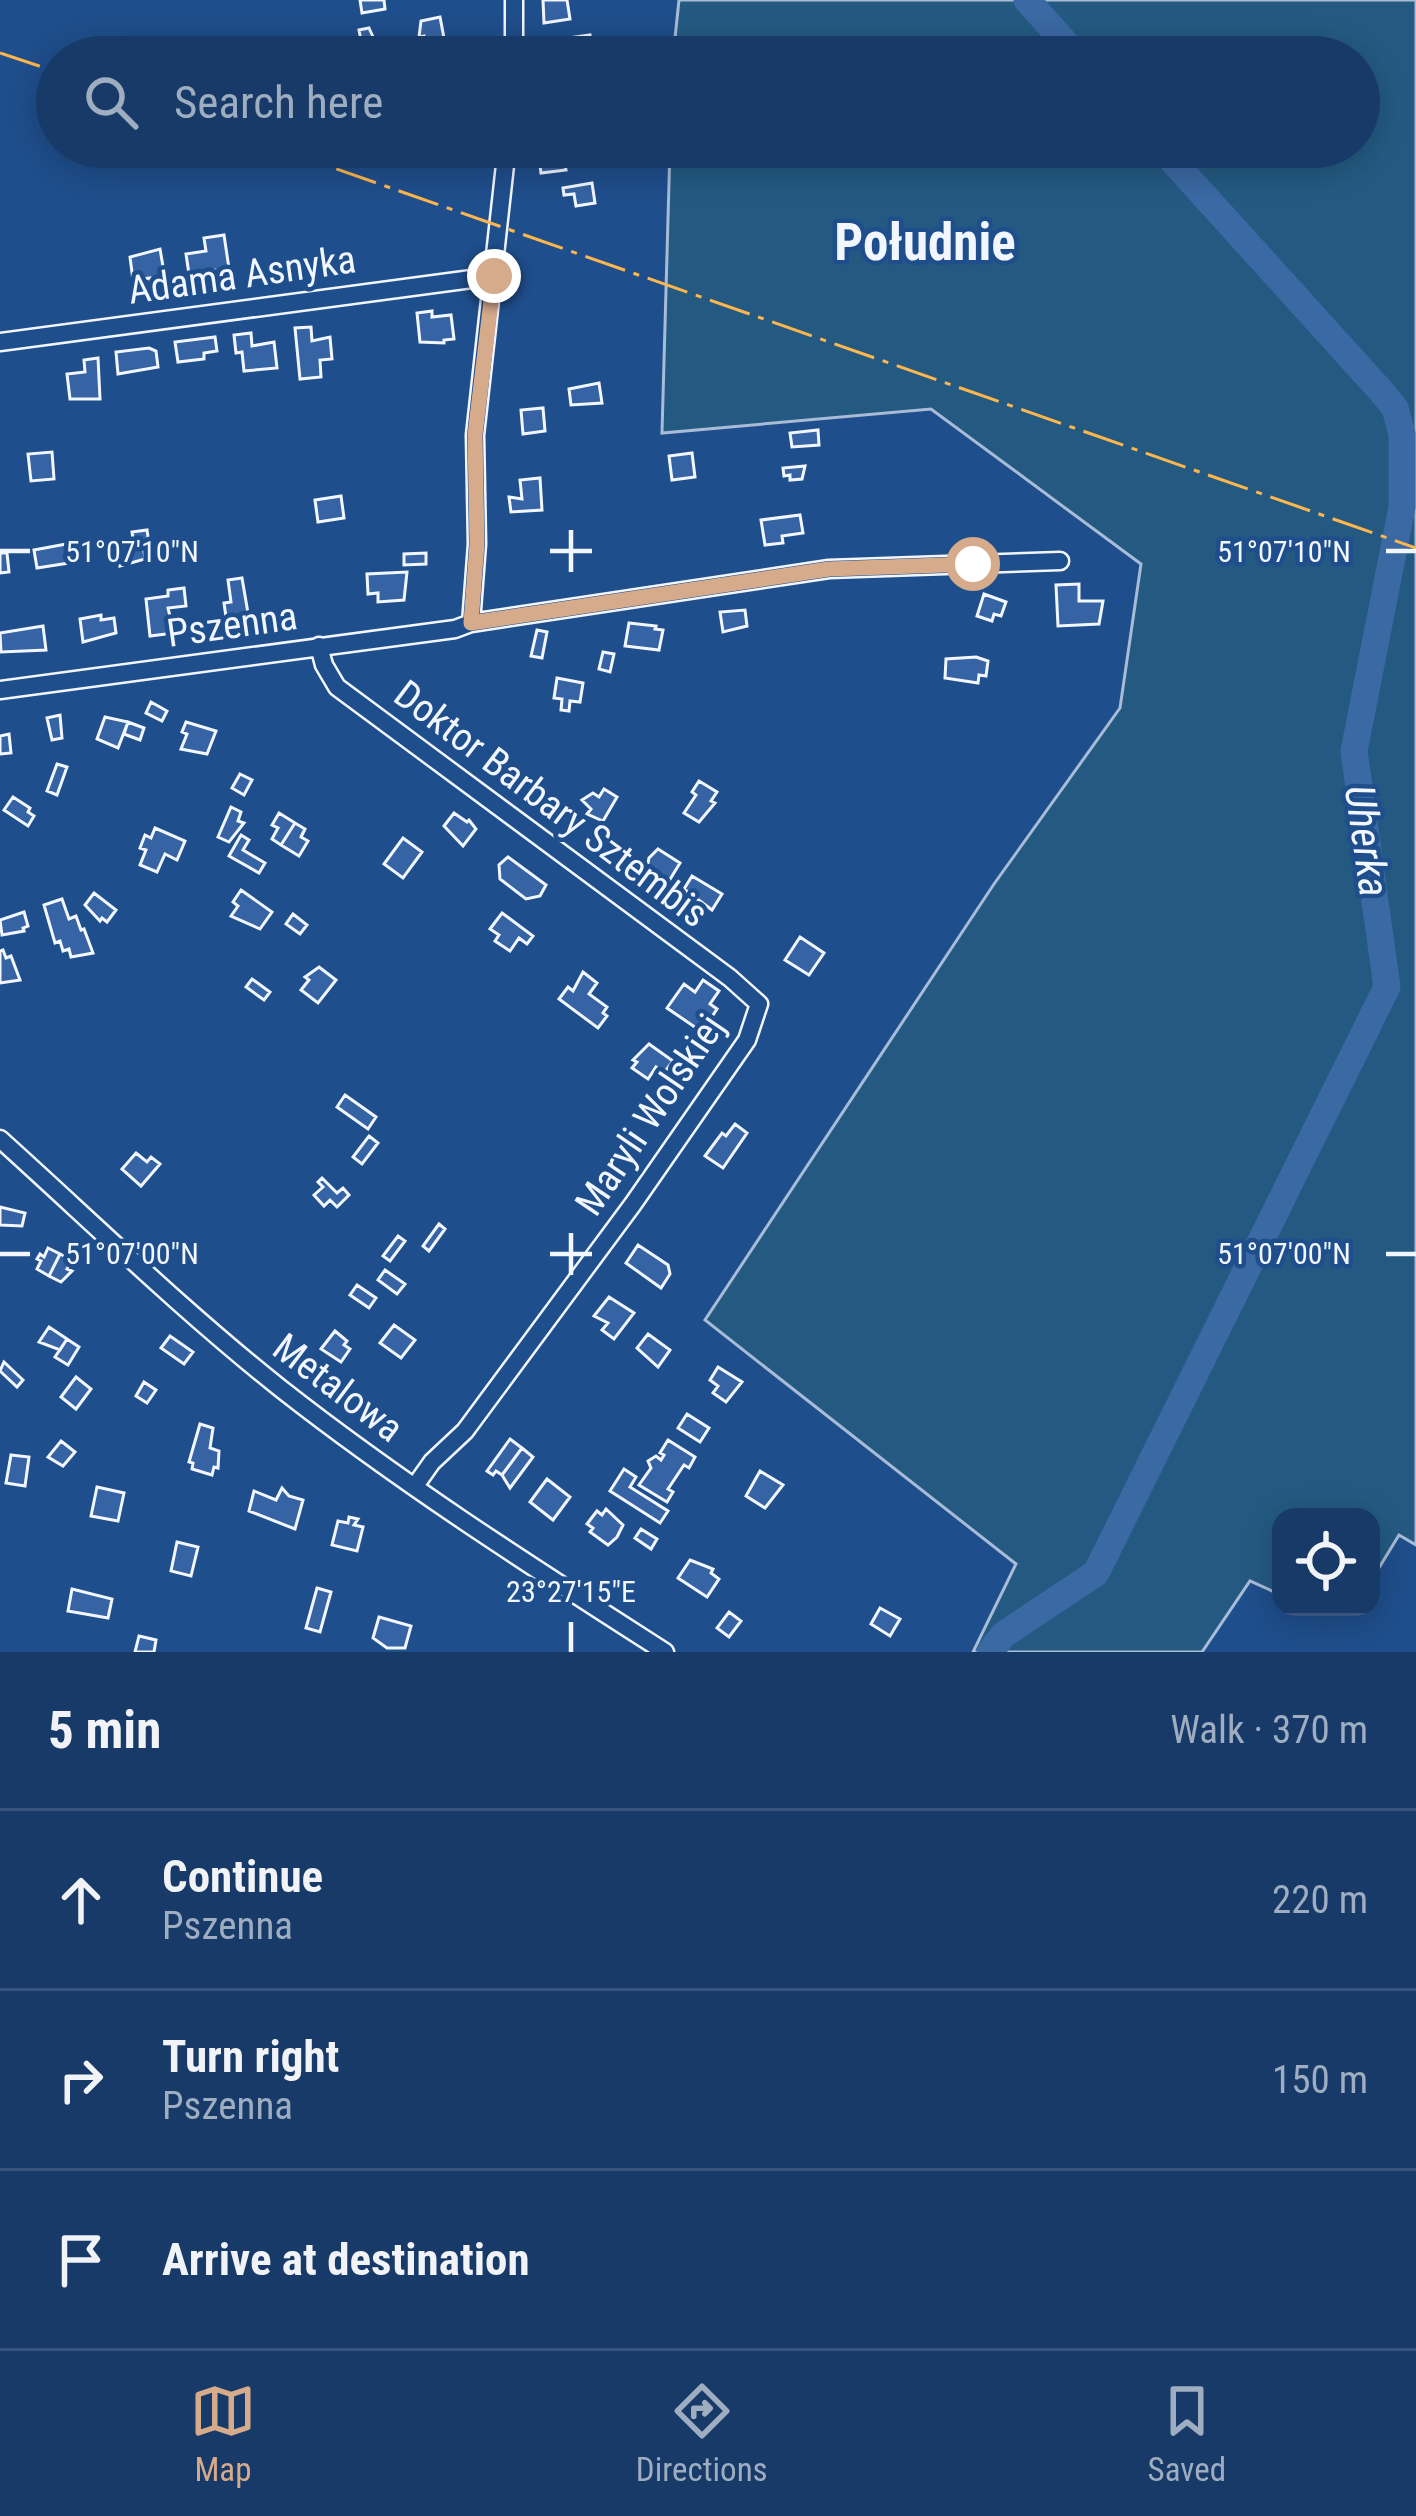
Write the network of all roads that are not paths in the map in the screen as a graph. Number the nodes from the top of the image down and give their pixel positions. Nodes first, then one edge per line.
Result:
1 (514, 0) edge
2 (514, 36) edge
3 (505, 168) edge
4 (494, 276) junction
5 (0, 342) edge
6 (1060, 561) dead end
7 (471, 623) junction
8 (319, 646) junction
9 (0, 690) edge
10 (759, 1004) joint
11 (0, 1139) edge
12 (415, 1486) junction
13 (665, 1652) edge

1 - 2 street
3 - 4 street
4 - 5 street, Adama Asnyka
4 - 7 street
6 - 7 street, Pszenna
7 - 8 street, Pszenna
8 - 9 street, Pszenna
8 - 10 street, Doktor Barbary Sztembis
10 - 12 street, Maryli Wolskiej
11 - 12 street, Metalowa
12 - 13 street, Metalowa

